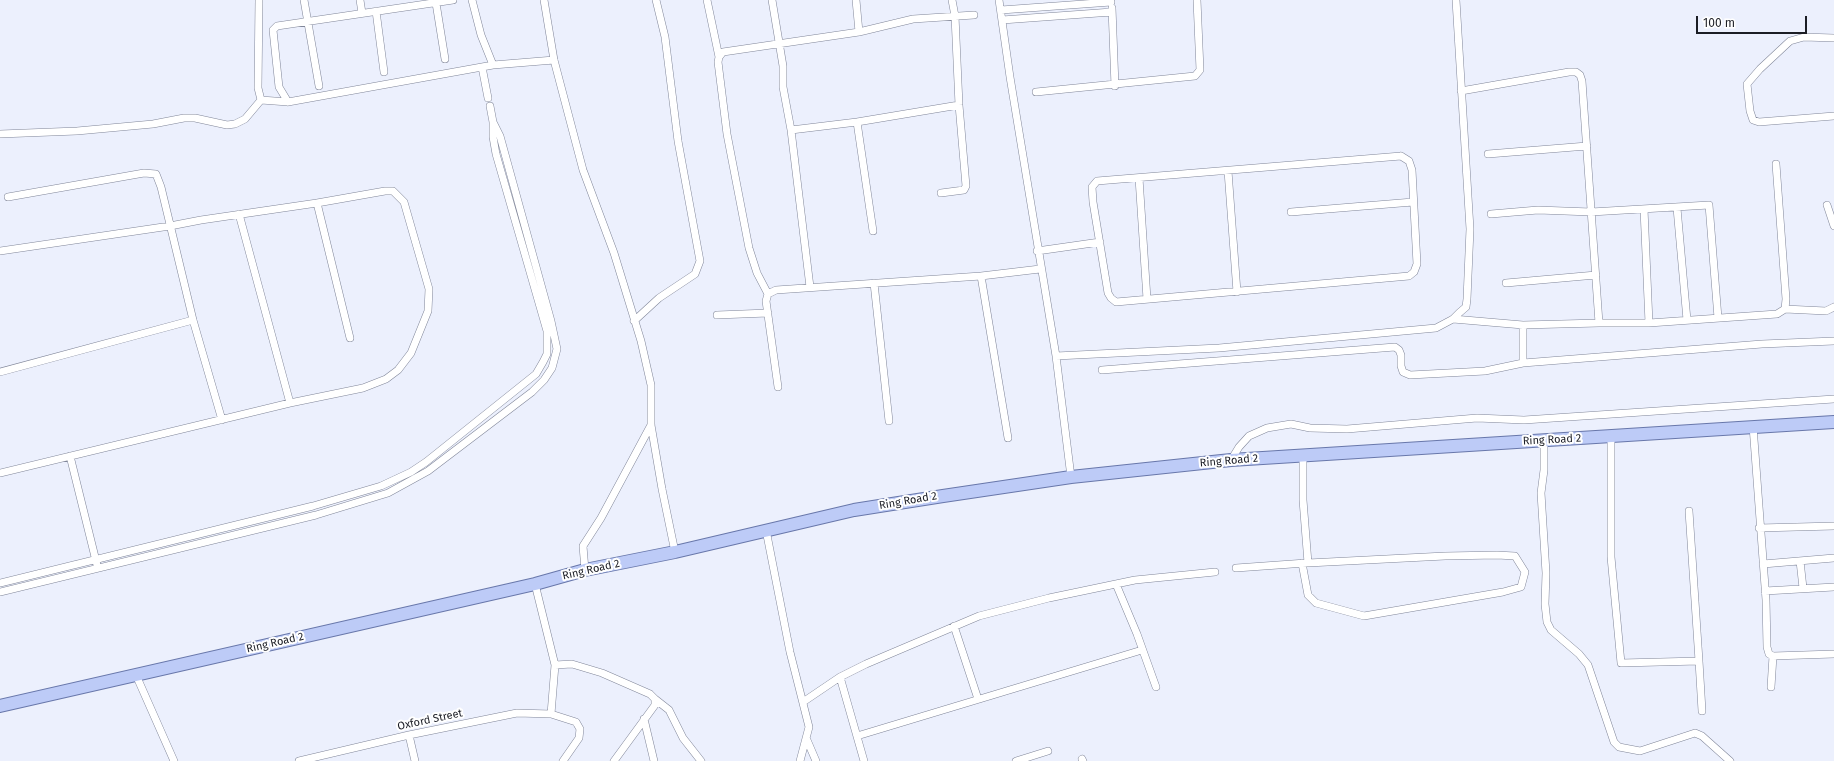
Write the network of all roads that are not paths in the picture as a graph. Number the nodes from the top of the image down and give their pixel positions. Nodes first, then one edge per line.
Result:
1 (259, 0) edge
2 (304, 0) edge
3 (360, 0) edge
4 (453, 0) edge
5 (472, 0) edge
6 (544, 0) edge
7 (656, 0) edge
8 (706, 0) edge
9 (772, 0) edge
10 (856, 0) edge
11 (952, 0) edge
12 (999, 0) edge
13 (1197, 0) edge
14 (1456, 0) edge
15 (1111, 1) edge
16 (436, 2) junction
17 (416, 3) edge
18 (1001, 10) junction
19 (376, 11) junction
20 (1112, 12) junction
21 (362, 13) junction
22 (974, 15) dead end
23 (955, 16) junction
24 (1002, 20) junction
25 (306, 21) junction
26 (859, 32) junction
27 (1834, 38) edge
28 (780, 44) junction
29 (719, 57) junction
30 (445, 59) dead end
31 (554, 60) junction
32 (494, 65) junction
33 (482, 67) junction
34 (384, 72) dead end
35 (319, 86) dead end
36 (1114, 86) junction
37 (1461, 91) junction
38 (1036, 92) dead end
39 (488, 98) dead end
40 (261, 100) junction
41 (288, 102) junction
42 (959, 105) junction
43 (490, 106) dead end
44 (1834, 116) edge
45 (857, 122) junction
46 (791, 130) junction
47 (0, 134) edge
48 (1587, 146) junction
49 (1488, 154) dead end
50 (1776, 164) dead end
51 (1228, 171) junction
52 (1139, 178) junction
53 (941, 193) dead end
54 (8, 197) dead end
55 (1413, 202) junction
56 (317, 203) junction
57 (1827, 205) dead end
58 (1677, 208) junction
59 (1644, 210) junction
60 (1291, 212) dead end
61 (1591, 212) junction
62 (239, 214) junction
63 (1491, 214) dead end
64 (170, 226) junction
65 (1834, 226) edge
66 (873, 231) dead end
67 (1100, 242) junction
68 (0, 251) edge
69 (1037, 252) junction
70 (531, 262) junction
71 (1040, 269) junction
72 (1596, 275) junction
73 (981, 276) junction
74 (874, 283) junction
75 (1506, 283) dead end
76 (810, 286) junction
77 (1237, 292) junction
78 (768, 294) junction
79 (1147, 299) junction
80 (1834, 307) edge
81 (1785, 309) junction
82 (768, 313) junction
83 (717, 315) dead end
84 (1718, 318) junction
85 (1453, 319) junction
86 (193, 320) junction
87 (1687, 320) junction
88 (634, 321) junction
89 (1599, 323) junction
90 (1649, 323) junction
91 (1523, 325) junction
92 (350, 338) dead end
93 (1834, 341) edge
94 (1056, 356) junction
95 (1522, 363) junction
96 (1102, 370) dead end
97 (0, 372) edge
98 (778, 387) dead end
99 (1834, 399) edge
100 (290, 403) junction
101 (222, 420) junction
102 (889, 421) dead end
103 (1834, 422) edge
104 (651, 425) junction
105 (1753, 426) junction
106 (1611, 437) junction
107 (1008, 438) dead end
108 (1544, 440) junction
109 (70, 456) junction
110 (1303, 456) junction
111 (1232, 460) junction
112 (0, 473) edge
113 (1071, 477) junction
114 (313, 506) junction
115 (1689, 511) dead end
116 (316, 515) junction
117 (1834, 526) edge
118 (1759, 528) junction
119 (766, 530) junction
120 (676, 552) junction
121 (1834, 558) edge
122 (95, 560) junction
123 (1800, 561) junction
124 (1305, 563) junction
125 (1763, 564) junction
126 (1236, 568) dead end
127 (98, 569) junction
128 (585, 570) junction
129 (1215, 572) dead end
130 (0, 583) edge
131 (535, 584) junction
132 (1116, 584) junction
133 (1834, 587) edge
134 (1803, 588) junction
135 (1765, 590) junction
136 (0, 592) edge
137 (954, 626) junction
138 (1142, 650) junction
139 (1834, 654) edge
140 (1773, 656) junction
141 (1699, 661) junction
142 (555, 665) junction
143 (136, 675) junction
144 (840, 677) junction
145 (1156, 687) dead end
146 (1771, 687) dead end
147 (655, 699) junction
148 (978, 699) junction
149 (803, 702) junction
150 (0, 706) edge
151 (1702, 711) dead end
152 (551, 714) junction
153 (644, 719) junction
154 (409, 735) junction
155 (857, 736) junction
156 (806, 740) junction
157 (1048, 751) dead end
158 (174, 761) edge
159 (298, 761) edge
160 (415, 761) edge
161 (564, 761) edge
162 (614, 761) edge
163 (654, 761) edge
164 (701, 761) edge
165 (800, 761) edge
166 (816, 761) edge
167 (864, 761) edge
168 (1016, 761) edge
169 (1730, 761) edge

1 - 40 street
2 - 25 street
3 - 21 street
4 - 16 street
5 - 32 street
6 - 31 street
7 - 88 street
8 - 29 street
9 - 28 street
10 - 26 street
11 - 23 street
12 - 18 street
13 - 36 street
14 - 37 street
15 - 18 street
15 - 20 street
16 - 17 street
16 - 30 street
17 - 19 street
18 - 24 street
19 - 21 street
19 - 34 street
20 - 24 street
20 - 36 street
21 - 25 street
22 - 23 street
23 - 26 street
23 - 42 street
24 - 69 street
25 - 35 street
25 - 41 street
26 - 28 street
27 - 44 street
28 - 29 street
28 - 46 street
29 - 78 street
31 - 32 street
31 - 88 street
32 - 33 street
33 - 39 street
33 - 41 street
36 - 38 street
37 - 48 street
37 - 85 street
40 - 41 street
40 - 47 street
42 - 45 street
42 - 53 street
43 - 70 street
45 - 46 street
45 - 66 street
46 - 76 street
48 - 49 street
48 - 61 street
50 - 81 street
51 - 52 street
51 - 55 street
51 - 77 street
52 - 67 street
52 - 79 street
54 - 64 street
55 - 60 street
55 - 77 street
56 - 62 street
56 - 92 street
56 - 100 street
57 - 65 street
58 - 59 street
58 - 84 street
58 - 87 street
59 - 61 street
59 - 90 street
61 - 63 street
61 - 72 street
62 - 64 street
62 - 100 street
64 - 68 street
64 - 86 street
67 - 69 street
67 - 79 street
69 - 71 street
70 - 114 street
70 - 116 street
71 - 73 street
71 - 94 street
72 - 75 street
72 - 89 street
73 - 74 street
73 - 107 street
74 - 76 street
74 - 102 street
76 - 78 street
77 - 79 street
78 - 82 street
80 - 81 street
81 - 84 street
82 - 83 street
82 - 98 street
84 - 87 street
85 - 91 street
85 - 94 street
86 - 97 street
86 - 101 street
87 - 90 street
88 - 104 street
89 - 90 street
89 - 91 street
91 - 95 street
93 - 95 street
94 - 113 street
95 - 96 street
99 - 111 street
100 - 101 street
101 - 109 street
103 - 105 main road, Ring Road 2
104 - 120 street
104 - 128 street
105 - 106 main road, Ring Road 2
105 - 118 street
106 - 108 main road, Ring Road 2
106 - 141 street
108 - 110 main road, Ring Road 2
108 - 169 street
109 - 112 street
109 - 122 street
110 - 111 main road, Ring Road 2
110 - 124 street
111 - 113 main road, Ring Road 2
113 - 119 main road, Ring Road 2
114 - 116 street
114 - 122 street
115 - 141 street
116 - 127 street
117 - 118 street
118 - 125 street
119 - 120 main road, Ring Road 2
119 - 149 street
120 - 128 main road, Ring Road 2
121 - 123 street
122 - 127 street
122 - 130 street
123 - 125 street
123 - 134 street
124 - 124 street
124 - 126 street
125 - 135 street
127 - 136 street
128 - 131 main road, Ring Road 2
129 - 132 street
131 - 142 street
131 - 143 main road, Ring Road 2
132 - 137 street
132 - 138 street
133 - 134 street
134 - 135 street
135 - 140 street
137 - 144 street
137 - 148 street
138 - 145 street
138 - 148 street
139 - 140 street
140 - 146 street
141 - 151 street
142 - 147 street
142 - 152 street
143 - 150 main road, Ring Road 2
143 - 158 street
144 - 149 street
144 - 155 street
147 - 153 street
147 - 164 street
148 - 155 street
149 - 156 street
152 - 154 street, Oxford Street
152 - 161 street, Oxford Street
153 - 162 street
153 - 163 street
154 - 159 street, Oxford Street
154 - 160 street
155 - 167 street
156 - 165 street
156 - 166 street
157 - 168 street

